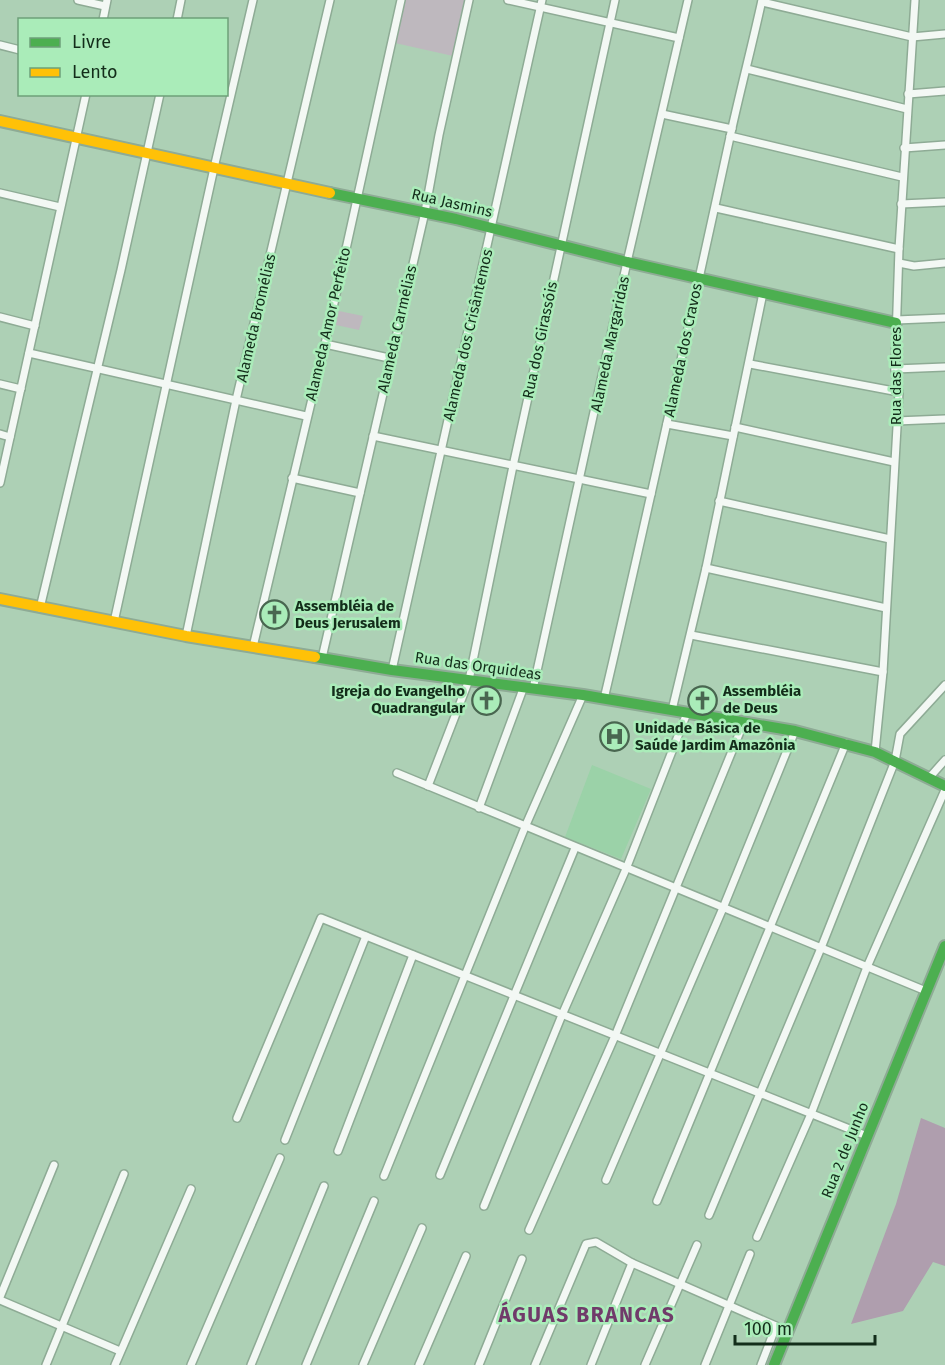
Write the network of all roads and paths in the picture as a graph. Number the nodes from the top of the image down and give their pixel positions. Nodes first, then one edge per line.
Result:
1 (78, 0) edge
2 (182, 0) edge
3 (253, 0) edge
4 (330, 0) edge
5 (401, 0) edge
6 (469, 0) edge
7 (508, 0) edge
8 (615, 0) edge
9 (688, 0) edge
10 (915, 0) edge
11 (762, 1) edge
12 (106, 3) edge
13 (541, 3) edge
14 (102, 18) edge
15 (178, 18) edge
16 (610, 23) junction
17 (945, 34) edge
18 (912, 37) junction
19 (680, 38) junction
20 (0, 45) edge
21 (18, 50) edge
22 (747, 69) junction
23 (945, 91) edge
24 (908, 94) junction
25 (86, 96) edge
26 (160, 96) edge
27 (907, 109) junction
28 (662, 114) junction
29 (0, 121) edge
30 (731, 132) junction
31 (78, 138) junction
32 (945, 145) edge
33 (904, 148) junction
34 (146, 154) junction
35 (214, 168) junction
36 (902, 177) junction
37 (287, 183) junction
38 (0, 193) edge
39 (357, 197) junction
40 (945, 202) edge
41 (901, 204) junction
42 (60, 207) junction
43 (716, 208) junction
44 (425, 212) junction
45 (492, 228) junction
46 (561, 244) junction
47 (899, 249) junction
48 (627, 262) junction
49 (899, 263) junction
50 (945, 263) edge
51 (698, 278) junction
52 (764, 293) junction
53 (0, 317) edge
54 (945, 318) edge
55 (896, 322) junction
56 (35, 326) junction
57 (324, 344) junction
58 (29, 353) junction
59 (389, 358) junction
60 (750, 364) junction
61 (945, 367) edge
62 (98, 368) junction
63 (895, 369) junction
64 (0, 384) edge
65 (168, 384) junction
66 (21, 389) junction
67 (899, 392) junction
68 (236, 400) junction
69 (306, 416) junction
70 (945, 419) edge
71 (896, 421) junction
72 (667, 423) junction
73 (735, 426) junction
74 (0, 434) edge
75 (373, 436) junction
76 (733, 436) junction
77 (10, 437) junction
78 (442, 451) junction
79 (894, 462) junction
80 (513, 465) junction
81 (292, 478) junction
82 (580, 480) junction
83 (0, 483) edge
84 (360, 493) junction
85 (651, 494) junction
86 (719, 501) junction
87 (890, 539) junction
88 (706, 568) junction
89 (0, 599) edge
90 (40, 608) junction
91 (886, 608) junction
92 (114, 622) junction
93 (691, 635) junction
94 (186, 636) junction
95 (253, 647) junction
96 (322, 657) junction
97 (392, 670) junction
98 (883, 672) junction
99 (469, 680) junction
100 (945, 685) edge
101 (528, 689) junction
102 (583, 695) junction
103 (604, 699) junction
104 (672, 710) junction
105 (687, 713) junction
106 (744, 722) junction
107 (795, 731) junction
108 (846, 743) junction
109 (875, 752) junction
110 (945, 760) edge
111 (895, 761) junction
112 (397, 773) dead end
113 (929, 778) junction
114 (428, 786) junction
115 (945, 788) edge
116 (479, 808) junction
117 (525, 827) junction
118 (575, 848) junction
119 (626, 868) junction
120 (676, 889) junction
121 (723, 908) junction
122 (769, 927) junction
123 (366, 936) junction
124 (945, 946) edge
125 (821, 948) junction
126 (412, 955) junction
127 (867, 967) junction
128 (464, 976) junction
129 (926, 991) junction
130 (515, 996) junction
131 (562, 1015) junction
132 (615, 1036) junction
133 (660, 1054) junction
134 (709, 1073) junction
135 (759, 1094) junction
136 (811, 1114) junction
137 (237, 1118) dead end
138 (867, 1136) junction
139 (285, 1140) dead end
140 (338, 1151) dead end
141 (280, 1158) dead end
142 (54, 1165) dead end
143 (124, 1174) dead end
144 (440, 1175) dead end
145 (384, 1176) dead end
146 (606, 1180) dead end
147 (324, 1186) dead end
148 (191, 1189) dead end
149 (374, 1201) dead end
150 (657, 1201) dead end
151 (484, 1206) dead end
152 (708, 1215) dead end
153 (422, 1228) dead end
154 (529, 1230) dead end
155 (757, 1237) dead end
156 (697, 1245) dead end
157 (750, 1254) dead end
158 (466, 1256) dead end
159 (522, 1259) dead end
160 (632, 1263) junction
161 (679, 1284) junction
162 (0, 1299) edge
163 (729, 1305) junction
164 (62, 1326) junction
165 (120, 1351) junction
166 (46, 1365) edge
167 (115, 1365) edge
168 (191, 1365) edge
169 (250, 1365) edge
170 (306, 1365) edge
171 (363, 1365) edge
172 (419, 1365) edge
173 (478, 1365) edge
174 (536, 1365) edge
175 (591, 1365) edge
176 (645, 1365) edge
177 (705, 1365) edge
178 (760, 1365) edge
179 (774, 1365) edge

1 - 12 street
2 - 15 street
3 - 35 street
4 - 37 street, Alameda Bromélias
5 - 39 street, Alameda Amor Perfeito
6 - 44 street, Alameda Carmélias
7 - 13 street
8 - 16 street, Rua dos Girassóis
9 - 19 street, Alameda Margaridas
10 - 18 street, Rua das Flores
11 - 18 street
11 - 22 street, Alameda dos Cravos
12 - 14 street
13 - 16 street
13 - 45 street, Alameda dos Crisântemos
16 - 19 street
16 - 46 street, Rua dos Girassóis
17 - 18 street
18 - 24 street, Rua das Flores
19 - 28 street, Alameda Margaridas
20 - 21 street
22 - 27 street
22 - 30 street, Alameda dos Cravos
23 - 24 street
24 - 27 street, Rua das Flores
25 - 31 street
26 - 34 street
27 - 33 street, Rua das Flores
28 - 30 street
28 - 48 street, Alameda Margaridas
29 - 31 street, Rua Jasmins
30 - 36 street
30 - 43 street, Alameda dos Cravos
31 - 34 street, Rua Jasmins
31 - 42 street
32 - 33 street
33 - 36 street, Rua das Flores
34 - 35 street, Rua Jasmins
34 - 62 street
35 - 37 street, Rua Jasmins
35 - 65 street
36 - 41 street, Rua das Flores
37 - 39 street, Rua Jasmins
37 - 68 street, Alameda Bromélias
38 - 42 street
39 - 44 street, Rua Jasmins
39 - 57 street, Alameda Amor Perfeito
40 - 41 street
41 - 47 street, Rua das Flores
42 - 56 street
43 - 47 street
43 - 51 street, Alameda dos Cravos
44 - 45 street, Rua Jasmins
44 - 59 street, Alameda Carmélias
45 - 46 street, Rua Jasmins
45 - 78 street, Alameda dos Crisântemos
46 - 48 street, Rua Jasmins
46 - 80 street, Rua dos Girassóis
47 - 49 street, Rua das Flores
48 - 51 street, Rua Jasmins
48 - 82 street, Alameda Margaridas
49 - 50 street
49 - 55 street, Rua das Flores
51 - 52 street, Rua Jasmins
51 - 72 street, Alameda dos Cravos
52 - 55 street, Rua Jasmins
52 - 60 street
53 - 56 street
54 - 55 street
55 - 63 street, Rua das Flores
56 - 58 street
57 - 59 street
57 - 69 street, Alameda Amor Perfeito
58 - 62 street
58 - 66 street
59 - 75 street, Alameda Carmélias
60 - 67 street
60 - 73 street
61 - 63 street
62 - 65 street
62 - 90 street
63 - 67 street, Rua das Flores
64 - 66 street
65 - 68 street
65 - 92 street
66 - 77 street
67 - 71 street, Rua das Flores
68 - 69 street
68 - 94 street, Alameda Bromélias
69 - 81 street, Alameda Amor Perfeito
70 - 71 street
71 - 79 street, Rua das Flores
72 - 76 street
72 - 85 street, Alameda dos Cravos
73 - 76 street
73 - 79 street
74 - 77 street
75 - 78 street
75 - 84 street, Alameda Carmélias
76 - 86 street
77 - 83 street
78 - 80 street
78 - 97 street, Alameda dos Crisântemos
79 - 87 street, Rua das Flores
80 - 82 street
80 - 99 street, Rua dos Girassóis
81 - 84 street
81 - 95 street, Alameda Amor Perfeito
82 - 85 street
82 - 101 street, Alameda Margaridas
84 - 96 street, Alameda Carmélias
85 - 103 street, Alameda dos Cravos
86 - 87 street
86 - 88 street
87 - 91 street, Rua das Flores
88 - 91 street
88 - 93 street
89 - 90 street, Rua das Orquideas
90 - 92 street, Rua das Orquideas
91 - 98 street, Rua das Flores
92 - 94 street, Rua das Orquideas
93 - 98 street
93 - 104 street
94 - 95 street, Rua das Orquideas
95 - 96 street, Rua das Orquideas
96 - 97 street, Rua das Orquideas
97 - 99 street, Rua das Orquideas
98 - 109 street, Rua das Flores
99 - 101 street, Rua das Orquideas
99 - 114 street, Rua dos Girassóis
100 - 111 street
101 - 102 street, Rua das Orquideas
101 - 116 street, Alameda Margaridas
102 - 103 street, Rua das Orquideas
102 - 117 street
103 - 104 street, Rua das Orquideas
104 - 105 street, Rua das Orquideas
105 - 106 street, Rua das Orquideas
105 - 119 street
106 - 107 street, Rua das Orquideas
106 - 120 street
107 - 108 street, Rua das Orquideas
107 - 121 street
108 - 109 street, Rua das Orquideas
108 - 122 street
109 - 111 street, Rua das Orquideas
110 - 113 street
111 - 113 street, Rua das Orquideas
111 - 125 street
112 - 114 street
113 - 115 street, Rua das Orquideas
114 - 116 street
115 - 127 street
116 - 117 street
117 - 118 street
117 - 128 street
118 - 119 street
118 - 130 street
119 - 120 street
119 - 131 street
120 - 121 street
120 - 132 street
121 - 122 street
121 - 133 street
122 - 125 street
122 - 134 street
123 - 126 street
123 - 137 street
123 - 139 street
124 - 129 street, Rua 2 de Junho
125 - 127 street
125 - 135 street
126 - 128 street
126 - 140 street
127 - 129 street
127 - 136 street
128 - 130 street
128 - 145 street
129 - 138 street, Rua 2 de Junho
130 - 131 street
130 - 144 street
131 - 132 street
131 - 151 street
132 - 133 street
132 - 154 street
133 - 134 street
133 - 146 street
134 - 135 street
134 - 150 street
135 - 136 street
135 - 152 street
136 - 138 street
136 - 155 street
138 - 179 street, Rua 2 de Junho
141 - 168 street
142 - 162 street
143 - 164 street
147 - 169 street
148 - 165 street
149 - 170 street
153 - 171 street
156 - 161 street
157 - 163 street
158 - 172 street
159 - 173 street
160 - 161 street
160 - 174 street
160 - 175 street
161 - 163 street
161 - 176 street
162 - 164 street
163 - 177 street
163 - 178 street
164 - 165 street
164 - 166 street
165 - 167 street

